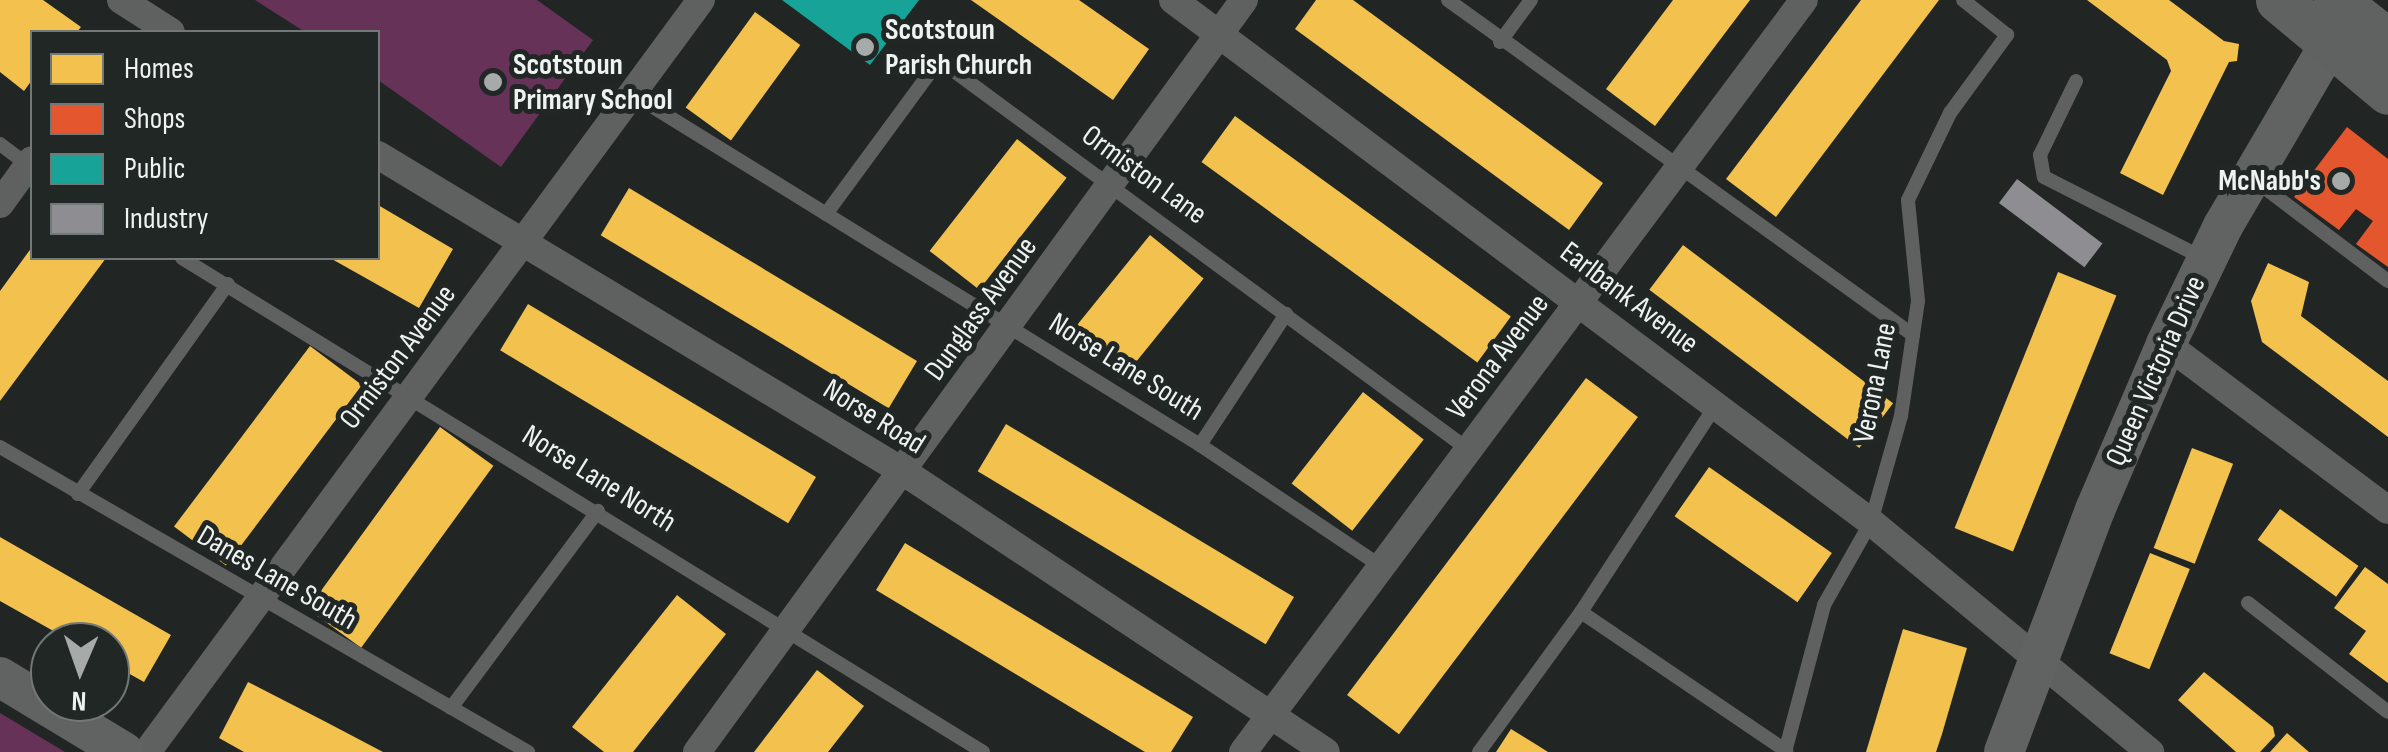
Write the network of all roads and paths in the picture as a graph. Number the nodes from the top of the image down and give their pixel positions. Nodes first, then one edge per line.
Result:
1 (701, 0) edge
2 (1173, 0) edge
3 (1244, 0) edge
4 (1448, 0) edge
5 (1531, 0) edge
6 (1804, 0) edge
7 (1963, 0) edge
8 (2278, 0) edge
9 (135, 12) edge
10 (2343, 14) edge
11 (166, 30) edge
12 (1219, 35) junction
13 (2388, 41) edge
14 (1500, 42) junction
15 (2076, 81) dead end
16 (2388, 92) edge
17 (632, 94) junction
18 (0, 144) edge
19 (380, 156) edge
20 (30, 163) edge
21 (30, 165) edge
22 (1675, 169) junction
23 (2251, 178) junction
24 (1111, 185) junction
25 (0, 204) edge
26 (826, 214) junction
27 (523, 241) junction
28 (186, 260) edge
29 (2206, 260) junction
30 (2388, 280) edge
31 (228, 284) junction
32 (1580, 301) junction
33 (1286, 314) junction
34 (1009, 326) junction
35 (1914, 335) junction
36 (2166, 344) junction
37 (412, 394) junction
38 (1716, 405) junction
39 (1200, 445) junction
40 (0, 447) edge
41 (1469, 450) junction
42 (904, 472) junction
43 (78, 494) junction
44 (2388, 510) edge
45 (598, 511) junction
46 (1870, 522) junction
47 (1382, 567) junction
48 (254, 599) junction
49 (2248, 603) dead end
50 (1581, 612) junction
51 (787, 630) junction
52 (2038, 658) junction
53 (0, 677) edge
54 (451, 708) junction
55 (2388, 712) edge
56 (1270, 716) junction
57 (1786, 751) edge
58 (124, 752) edge
59 (147, 752) edge
60 (528, 752) edge
61 (697, 752) edge
62 (983, 752) edge
63 (1243, 752) edge
64 (1326, 752) edge
65 (1479, 752) edge
66 (2004, 752) edge
67 (2150, 752) edge

1 - 17 street, Ormiston Avenue
2 - 12 street, Earlbank Avenue
3 - 12 street, Dunglass Avenue
4 - 14 lane
5 - 14 lane
6 - 22 street, Verona Avenue
7 - 35 lane, Verona Lane
8 - 10 main road
9 - 11 street
10 - 13 main road
10 - 16 main road
10 - 23 street, Queen Victoria Drive
12 - 24 street, Dunglass Avenue
12 - 32 street, Earlbank Avenue
14 - 22 lane
15 - 29 lane
17 - 26 lane, Norse Lane South
17 - 27 street, Ormiston Avenue
18 - 20 lane
19 - 27 street, Norse Road
21 - 25 street
22 - 32 street, Verona Avenue
22 - 35 lane
23 - 29 street, Queen Victoria Drive
23 - 30 lane
24 - 26 lane, Ormiston Lane
24 - 33 lane, Ormiston Lane
24 - 34 street, Dunglass Avenue
26 - 34 lane, Norse Lane South
27 - 37 street, Ormiston Avenue
27 - 42 street, Norse Road
28 - 31 lane, Norse Lane North
29 - 36 street, Queen Victoria Drive
31 - 37 lane, Norse Lane North
31 - 43 lane
32 - 38 street, Earlbank Avenue
32 - 41 street, Verona Avenue
33 - 39 lane
33 - 41 lane, Ormiston Lane
34 - 39 lane, Norse Lane South
34 - 42 street, Dunglass Avenue
35 - 46 lane, Verona Lane
36 - 44 street
36 - 52 street, Queen Victoria Drive
37 - 45 lane, Norse Lane North
37 - 48 street, Ormiston Avenue
38 - 46 street, Earlbank Avenue
38 - 50 lane
39 - 47 lane, Norse Lane South
40 - 43 lane, Danes Lane South
41 - 47 street, Verona Avenue
42 - 51 street, Dunglass Avenue
42 - 56 street, Norse Road
43 - 48 lane, Danes Lane South
45 - 51 lane, Norse Lane North
45 - 54 lane
46 - 52 street, Earlbank Avenue
46 - 57 lane, Verona Lane
47 - 56 street, Verona Avenue
48 - 54 lane, Danes Lane South
48 - 59 street, Ormiston Avenue
49 - 55 lane
50 - 57 lane
50 - 65 lane
51 - 61 street, Dunglass Avenue
51 - 62 lane, Norse Lane North
52 - 66 street, Queen Victoria Drive
52 - 67 street, Earlbank Avenue
53 - 58 street
54 - 60 lane, Danes Lane South
56 - 63 street, Verona Avenue
56 - 64 street, Norse Road

